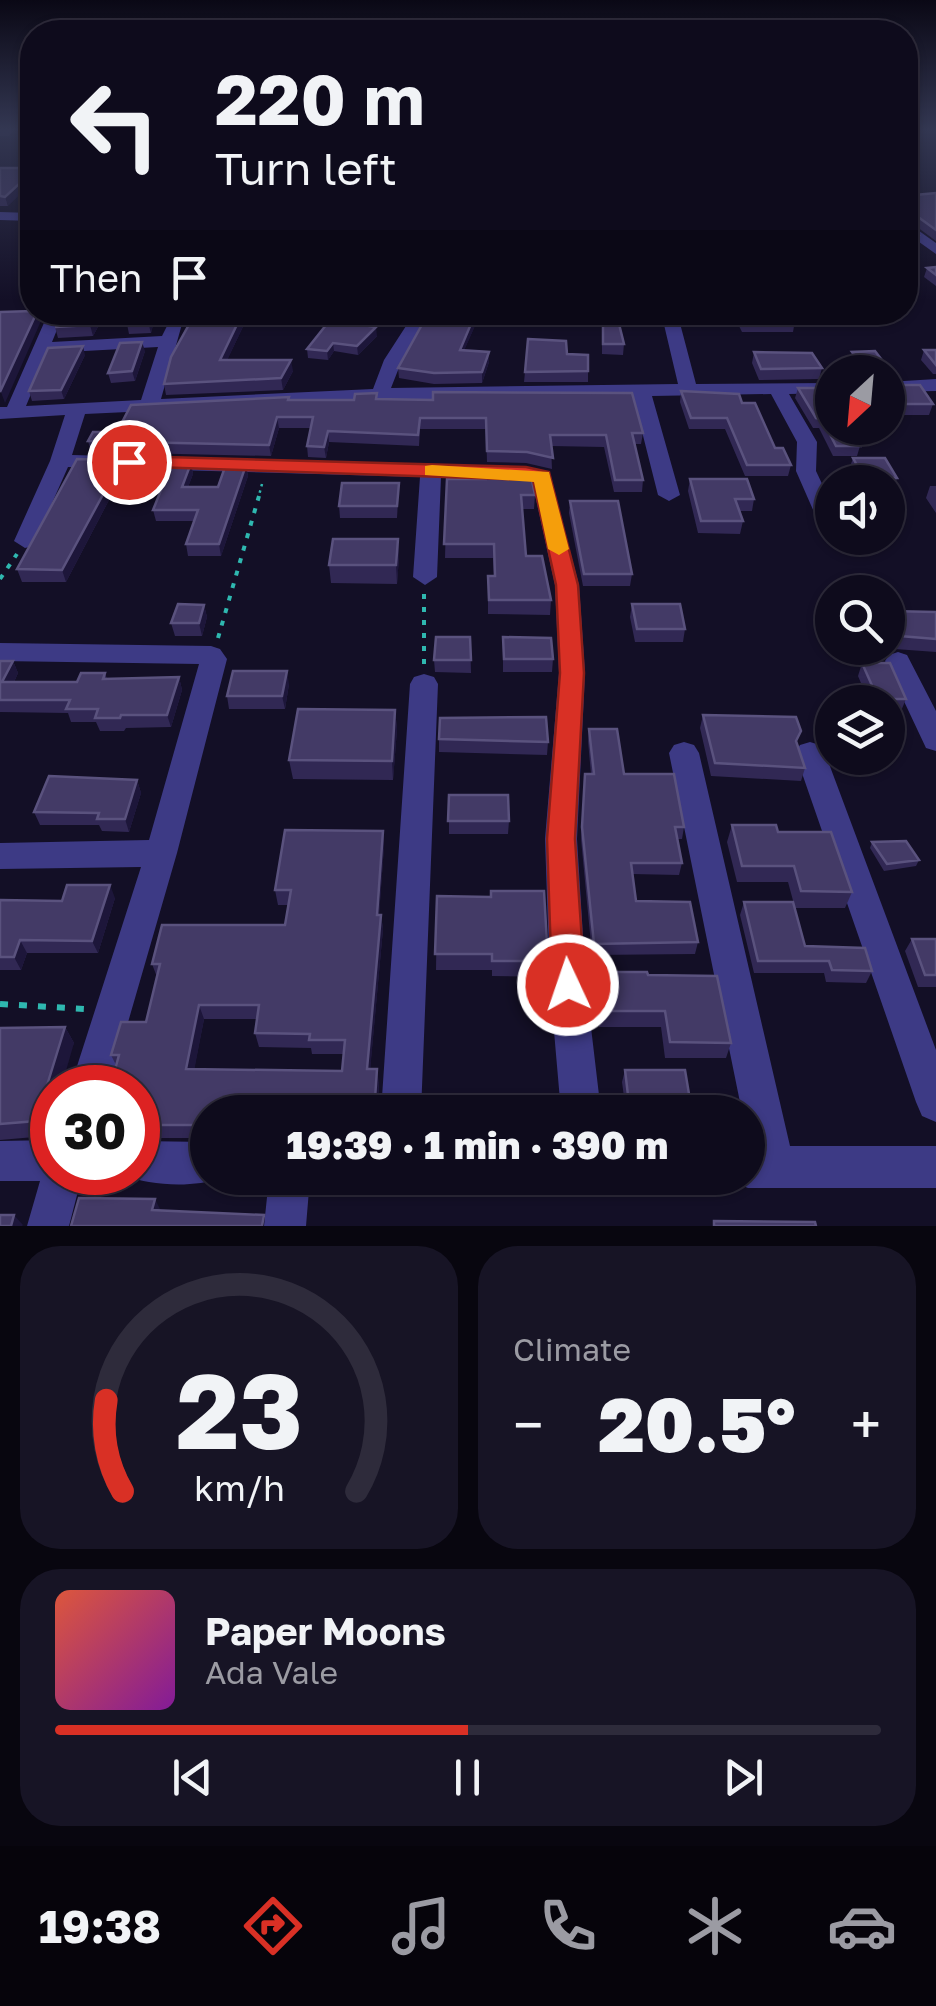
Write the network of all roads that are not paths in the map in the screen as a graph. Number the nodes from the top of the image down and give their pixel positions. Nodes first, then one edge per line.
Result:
1 (50, 325) edge
2 (176, 325) edge
3 (416, 325) edge
4 (672, 325) edge
5 (168, 341) junction
6 (42, 348) junction
7 (815, 388) edge
8 (905, 388) edge
9 (777, 389) junction
10 (932, 390) edge
11 (689, 391) junction
12 (641, 392) junction
13 (380, 394) junction
14 (150, 403) junction
15 (77, 408) junction
16 (7, 412) edge
17 (60, 460) junction
18 (431, 470) junction
19 (815, 490) edge
20 (669, 495) dead end
21 (25, 542) road end
22 (424, 578) road end
23 (0, 652) edge
24 (900, 665) edge
25 (424, 684) road end
26 (936, 740) edge
27 (684, 752) dead end
28 (810, 753) dead end
29 (161, 852) junction
30 (0, 856) edge
31 (97, 1065) edge
32 (402, 1095) edge
33 (578, 1095) edge
34 (748, 1095) edge
35 (936, 1102) edge
36 (30, 1160) edge
37 (0, 1161) edge
38 (160, 1162) edge
39 (190, 1162) edge
40 (765, 1167) edge
41 (936, 1167) edge
42 (57, 1195) edge
43 (288, 1195) edge
44 (48, 1226) edge
45 (285, 1226) edge

1 - 6 street
2 - 5 street
3 - 13 street
4 - 11 street
5 - 6 street
5 - 14 street
6 - 16 street
7 - 9 street
8 - 10 street
9 - 11 street
9 - 19 street
11 - 12 street
12 - 13 street
12 - 20 street
13 - 14 street
14 - 15 street
15 - 16 street
15 - 17 street
17 - 18 street
17 - 21 street
18 - 22 street
18 - 33 street
23 - 29 street
24 - 26 street
25 - 32 street
27 - 34 street
28 - 35 street
29 - 30 street
29 - 31 street
36 - 37 street
38 - 39 street
40 - 41 street
42 - 44 street
43 - 45 street

